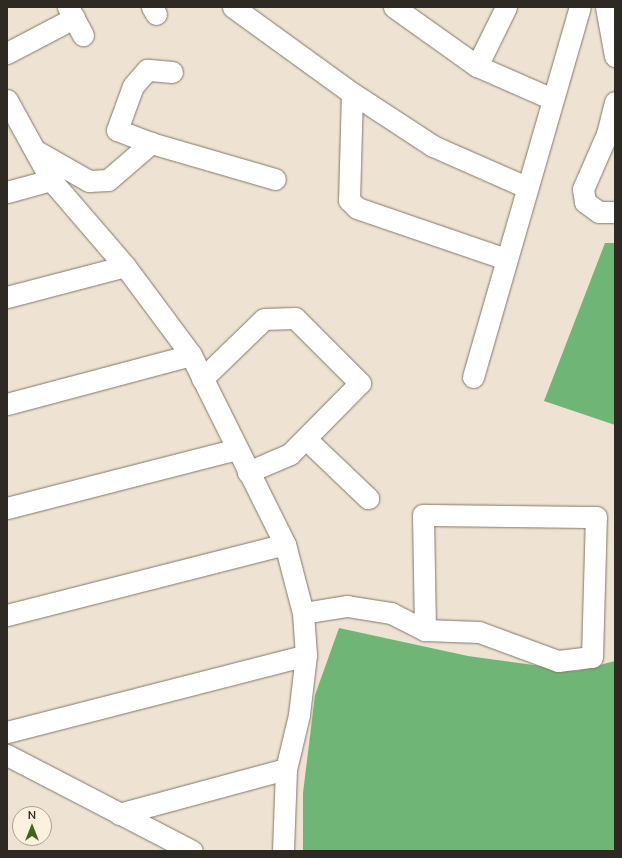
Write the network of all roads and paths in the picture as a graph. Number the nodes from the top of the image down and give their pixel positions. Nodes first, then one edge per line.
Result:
1 (233, 7) edge
2 (394, 7) edge
3 (506, 7) edge
4 (580, 7) edge
5 (606, 7) edge
6 (75, 20) edge
7 (7, 53) edge
8 (615, 56) edge
9 (478, 66) junction
10 (172, 72) dead end
11 (352, 93) junction
12 (552, 99) junction
13 (7, 100) edge
14 (615, 102) edge
15 (151, 143) junction
16 (36, 151) junction
17 (275, 179) dead end
18 (51, 180) junction
19 (526, 186) junction
20 (7, 192) edge
21 (615, 212) edge
22 (506, 259) junction
23 (125, 266) junction
24 (7, 297) edge
25 (190, 355) junction
26 (473, 378) dead end
27 (202, 379) junction
28 (7, 404) edge
29 (306, 439) junction
30 (237, 449) junction
31 (248, 472) junction
32 (368, 498) dead end
33 (7, 508) edge
34 (285, 544) junction
35 (303, 613) junction
36 (7, 614) edge
37 (425, 630) junction
38 (306, 655) junction
39 (7, 732) edge
40 (7, 755) edge
41 (286, 769) junction
42 (120, 814) junction
43 (192, 851) edge
44 (284, 851) edge

1 - 11 street
2 - 9 street
3 - 9 street
4 - 12 street
5 - 8 street
6 - 7 street
9 - 12 street
10 - 15 street
11 - 19 street
11 - 22 street
12 - 19 street
13 - 16 street
14 - 21 street
15 - 16 street
15 - 17 street
16 - 18 street
18 - 20 street
18 - 23 street
19 - 22 street
22 - 26 street
23 - 24 street
23 - 25 street
25 - 27 street
25 - 28 street
27 - 29 street
27 - 30 street
29 - 31 street
29 - 32 street
30 - 31 street
30 - 33 street
31 - 34 street
34 - 35 street
34 - 36 street
35 - 37 street
35 - 38 street
37 - 37 street
38 - 39 street
38 - 41 street
40 - 42 street
41 - 42 street
41 - 44 street
42 - 43 street

